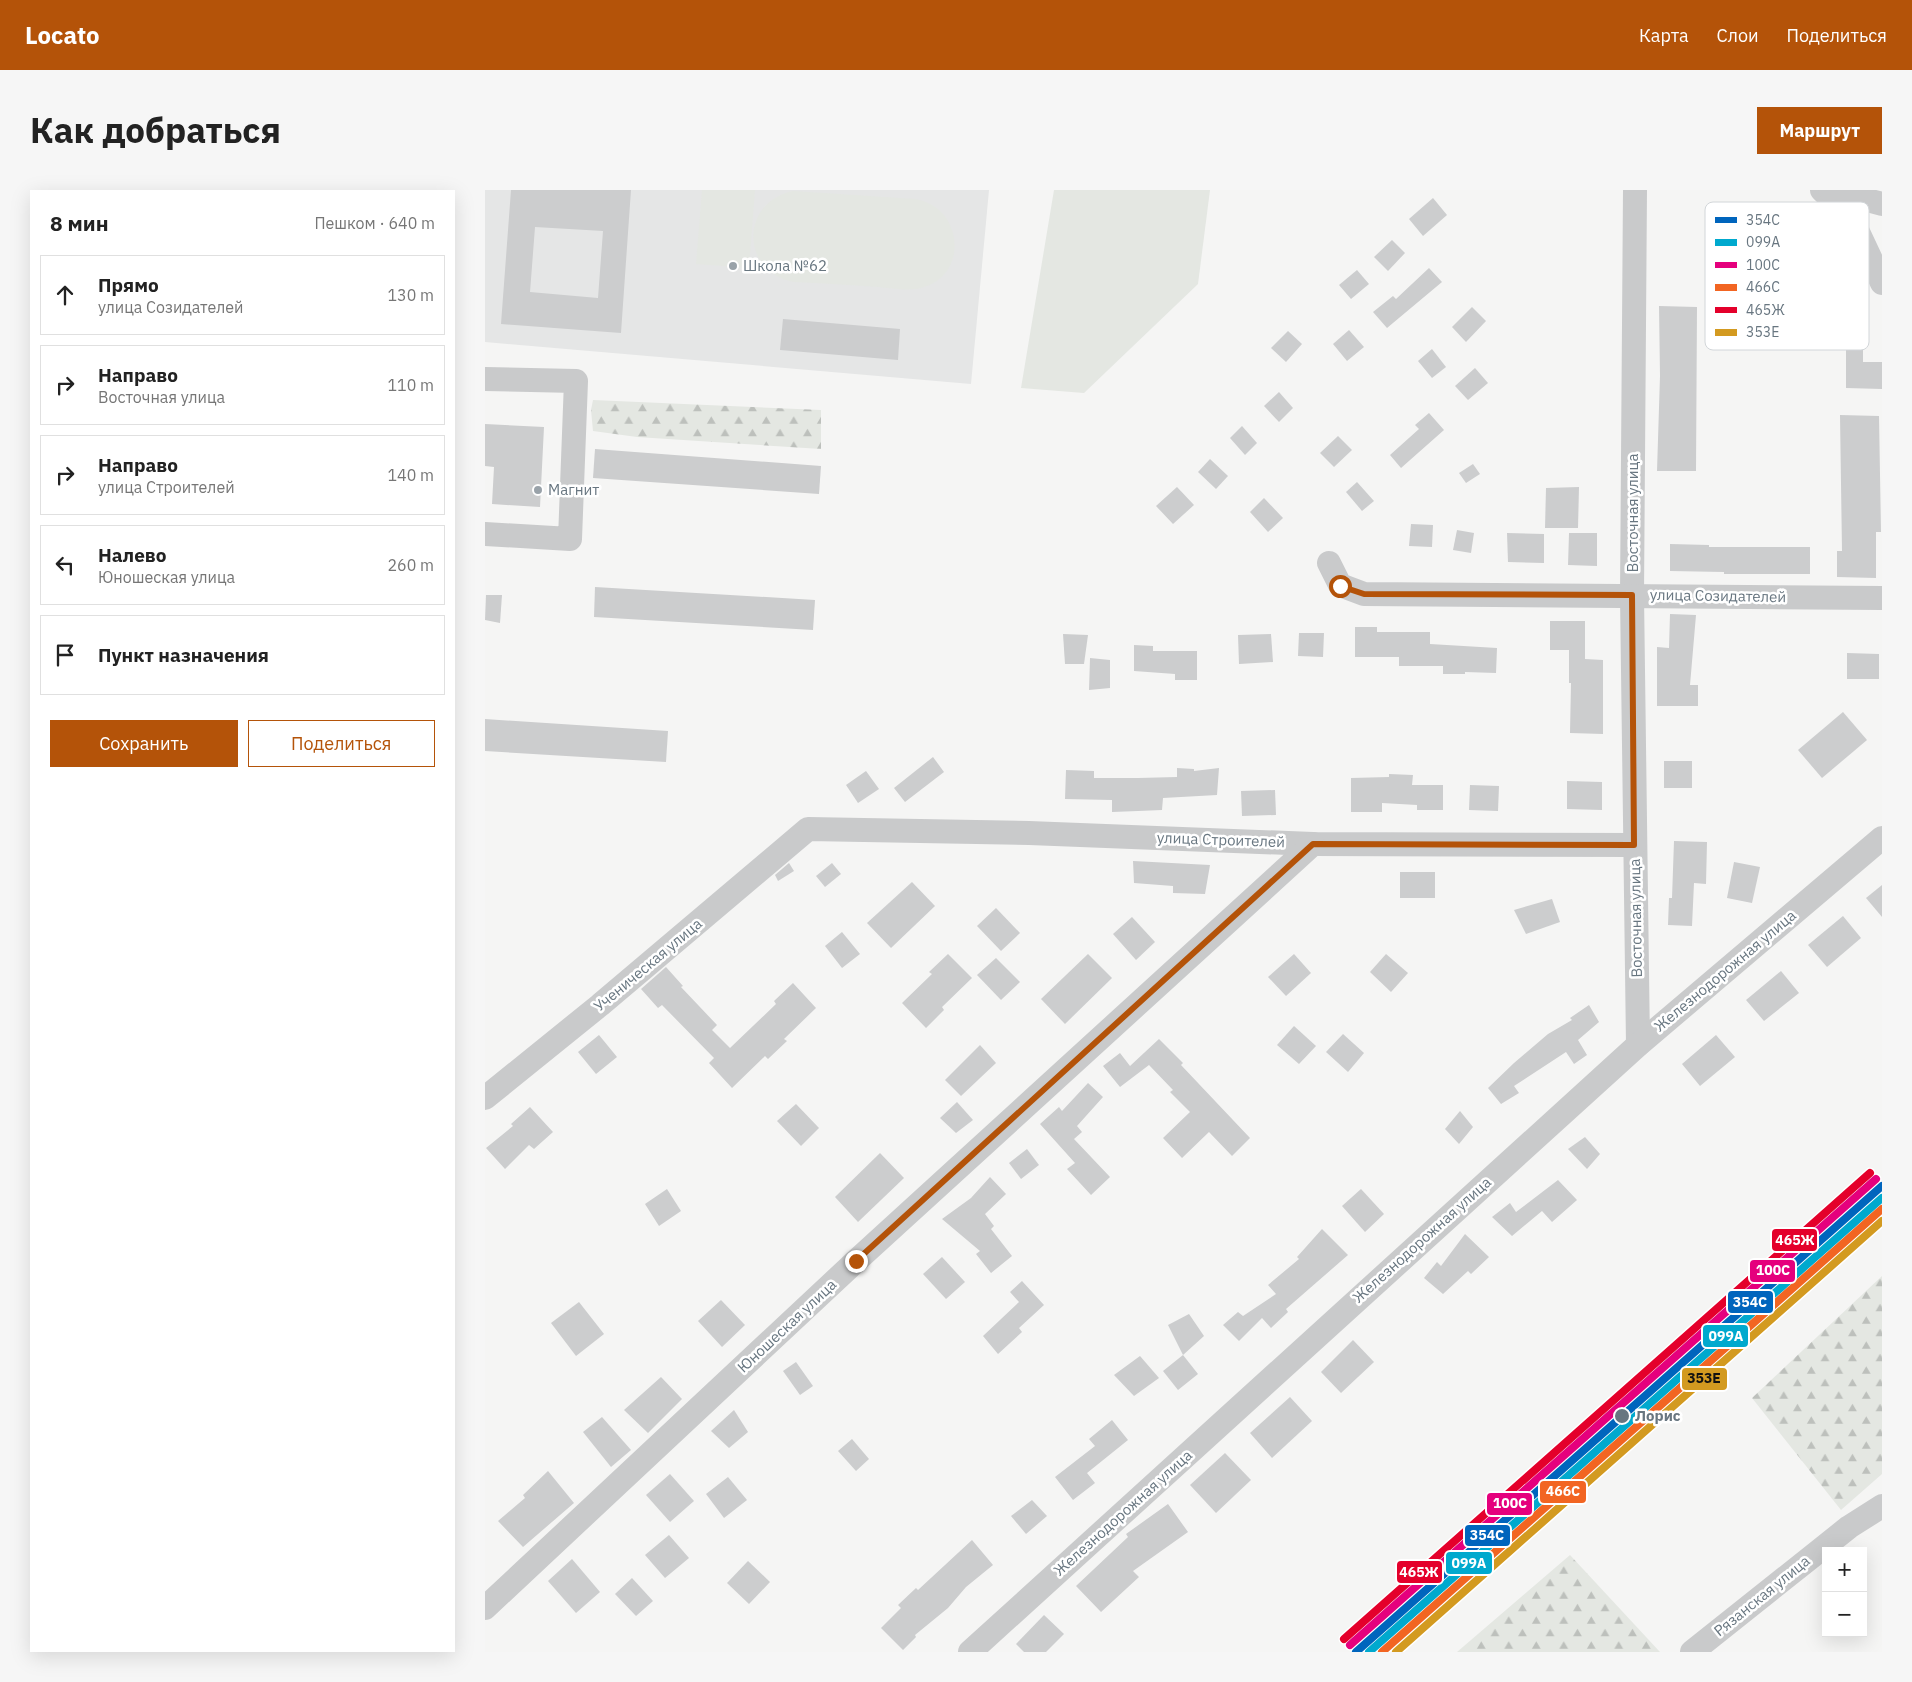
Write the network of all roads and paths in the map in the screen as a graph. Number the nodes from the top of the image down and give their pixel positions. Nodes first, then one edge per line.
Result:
1 (1635, 190) edge
2 (1822, 190) edge
3 (1830, 190) edge
4 (1834, 202) edge
5 (1882, 204) edge
6 (1869, 256) edge
7 (1882, 283) edge
8 (485, 379) edge
9 (485, 534) edge
10 (1329, 563) dead end
11 (1632, 595) junction
12 (1882, 598) edge
13 (808, 829) joint
14 (1882, 838) edge
15 (1313, 844) junction
16 (1634, 845) junction
17 (1638, 1045) junction
18 (485, 1098) edge
19 (1882, 1506) edge
20 (485, 1608) edge
21 (970, 1652) edge
22 (1692, 1652) edge

1 - 11 street, Восточная улица
2 - 4 street
3 - 5 street
6 - 7 street
8 - 9 street
10 - 11 street, улица Созидателей
11 - 12 street, улица Созидателей
11 - 16 street, Восточная улица
13 - 15 street, улица Строителей
13 - 18 street, Ученическая улица
14 - 17 street, Железнодорожная улица
15 - 16 street, улица Строителей
15 - 20 street, Юношеская улица
16 - 17 street, Восточная улица
17 - 21 street, Железнодорожная улица
19 - 22 street, Рязанская улица

